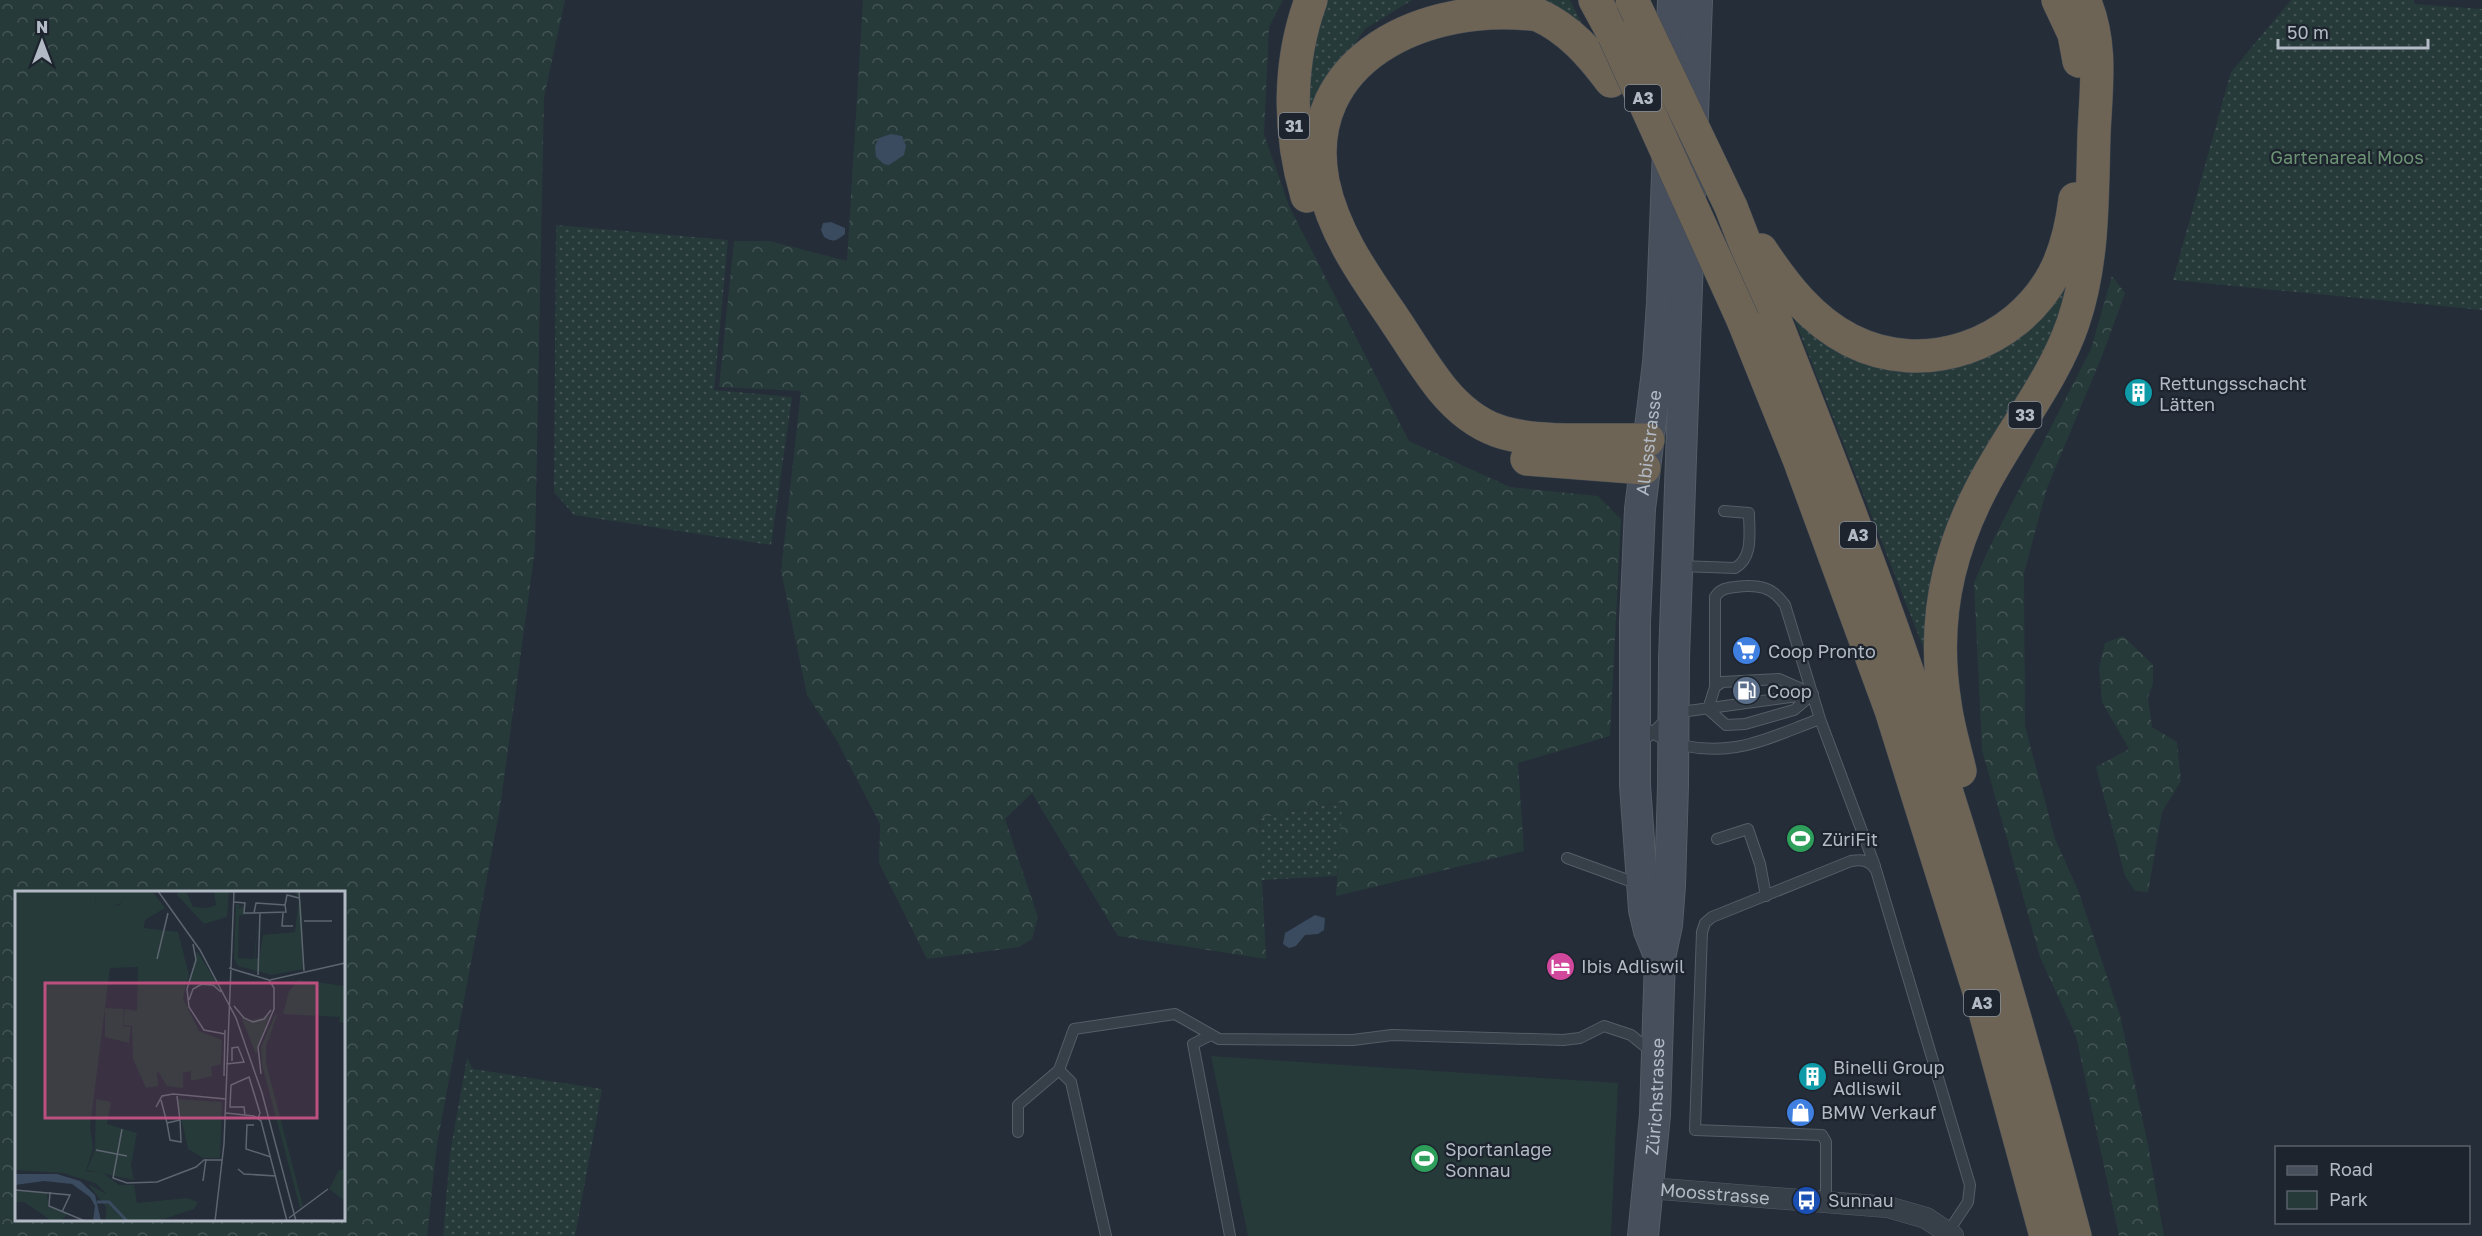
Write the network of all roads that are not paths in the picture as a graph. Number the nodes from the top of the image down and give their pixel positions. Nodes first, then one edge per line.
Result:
1 (1311, 0) edge
2 (1595, 0) edge
3 (1632, 0) edge
4 (1673, 0) edge
5 (1697, 0) edge
6 (2058, 0) edge
7 (2084, 0) edge
8 (1673, 161) junction
9 (1741, 227) junction
10 (1646, 454) junction
11 (1681, 462) junction
12 (1724, 511) dead end
13 (1677, 566) junction
14 (1714, 687) junction
15 (1813, 694) junction
16 (1708, 709) junction
17 (1673, 712) junction
18 (1820, 719) junction
19 (1648, 736) junction
20 (1654, 781) junction
21 (1717, 839) dead end
22 (1567, 858) dead end
23 (1876, 870) junction
24 (1650, 893) junction
25 (1766, 896) junction
26 (1985, 915) junction
27 (1211, 1035) junction
28 (1657, 1057) junction
29 (1059, 1070) junction
30 (1018, 1132) dead end
31 (1649, 1188) junction
32 (1826, 1201) junction
33 (1951, 1234) edge
34 (1106, 1236) edge
35 (1230, 1236) edge
36 (1643, 1236) edge
37 (2046, 1236) edge
38 (2075, 1236) edge

1 - 10 highway, 31
2 - 8 highway, A3, bridge
3 - 9 highway, A3, bridge
4 - 10 main road, Albisstrasse
5 - 11 main road, Albisstrasse
6 - 9 highway
7 - 26 highway, 33
8 - 10 highway, bridge
8 - 37 highway, A3, bridge
9 - 26 highway, A3
10 - 11 main road
10 - 19 main road, Albisstrasse
11 - 13 main road, Albisstrasse
12 - 13 lane
13 - 17 main road, Albisstrasse
14 - 15 lane
14 - 15 lane
14 - 16 lane
15 - 16 lane
15 - 16 lane
15 - 18 lane
16 - 17 lane
17 - 19 main road, Albisstrasse
18 - 19 lane
18 - 23 lane
19 - 20 main road, Albisstrasse
19 - 20 main road, Albisstrasse
20 - 24 main road, Albisstrasse
21 - 25 lane
22 - 24 lane
23 - 25 lane
23 - 33 lane
24 - 28 main road, Zürichstrasse
25 - 32 lane
26 - 38 highway, A3
27 - 28 lane
27 - 29 lane
27 - 35 lane
28 - 31 main road, Zürichstrasse
29 - 30 lane
29 - 34 lane
31 - 32 street, Moosstrasse
31 - 36 main road, Zürichstrasse
32 - 33 street, Moosstrasse

